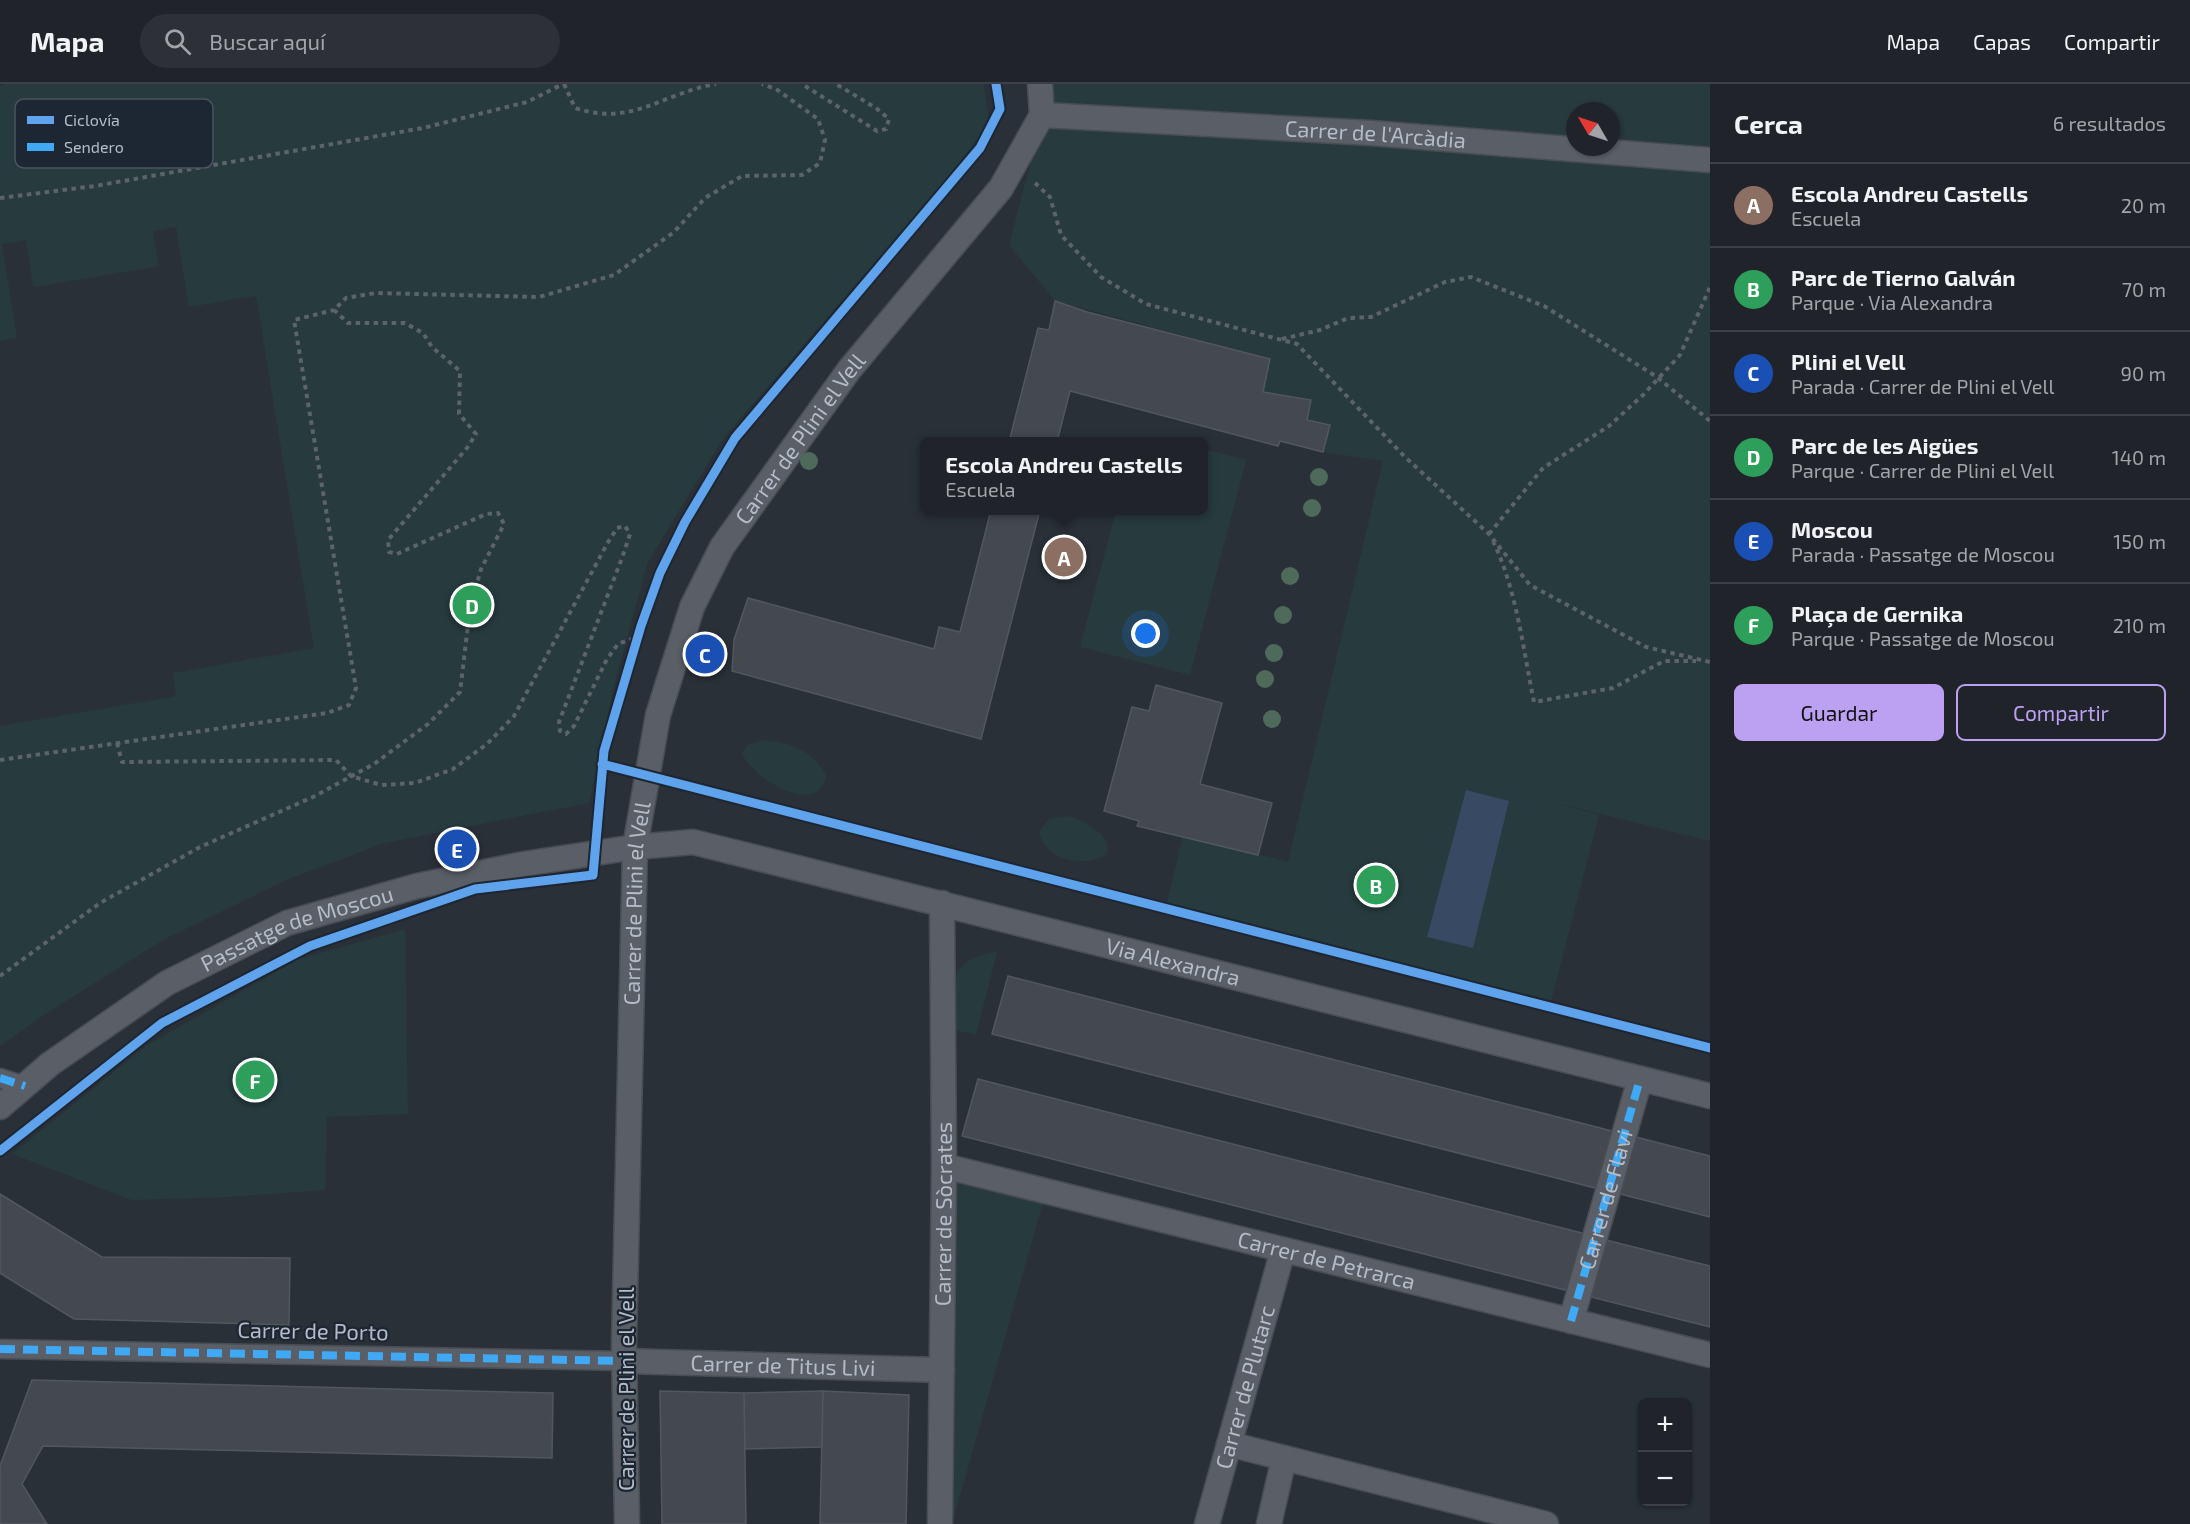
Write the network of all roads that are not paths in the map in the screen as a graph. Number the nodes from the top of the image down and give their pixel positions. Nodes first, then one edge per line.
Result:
1 (1040, 84) edge
2 (1042, 115) junction
3 (1710, 160) edge
4 (635, 847) junction
5 (942, 903) junction
6 (0, 1078) edge
7 (1640, 1079) junction
8 (25, 1086) junction
9 (1710, 1096) edge
10 (0, 1107) edge
11 (944, 1166) junction
12 (1283, 1250) junction
13 (1571, 1321) junction
14 (0, 1348) edge
15 (1710, 1355) edge
16 (625, 1361) junction
17 (942, 1370) junction
18 (1229, 1444) junction
19 (1284, 1458) junction
20 (627, 1524) edge
21 (940, 1524) edge
22 (1207, 1524) edge
23 (1269, 1524) edge
24 (1546, 1524) edge

1 - 2 street
2 - 3 street, Carrer de l'Arcàdia
2 - 4 street, Carrer de Plini el Vell
4 - 5 street, Via Alexandra
4 - 8 street, Passatge de Moscou
4 - 16 street, Carrer de Plini el Vell
5 - 7 street, Via Alexandra
5 - 11 street, Carrer de Sòcrates
6 - 8 street
7 - 9 street, Via Alexandra
7 - 13 street, Carrer de Flavi
8 - 10 street, Passatge de Moscou
11 - 12 street, Carrer de Petrarca
11 - 17 street, Carrer de Sòcrates
12 - 13 street, Carrer de Petrarca
12 - 18 street, Carrer de Plutarc
13 - 15 street, Carrer de Petrarca
14 - 16 street, Carrer de Porto
16 - 17 street, Carrer de Titus Livi
16 - 20 street, Carrer de Plini el Vell
17 - 21 street, Carrer de Sòcrates
18 - 19 street
18 - 22 street, Carrer de Plutarc
19 - 23 street
19 - 24 street

